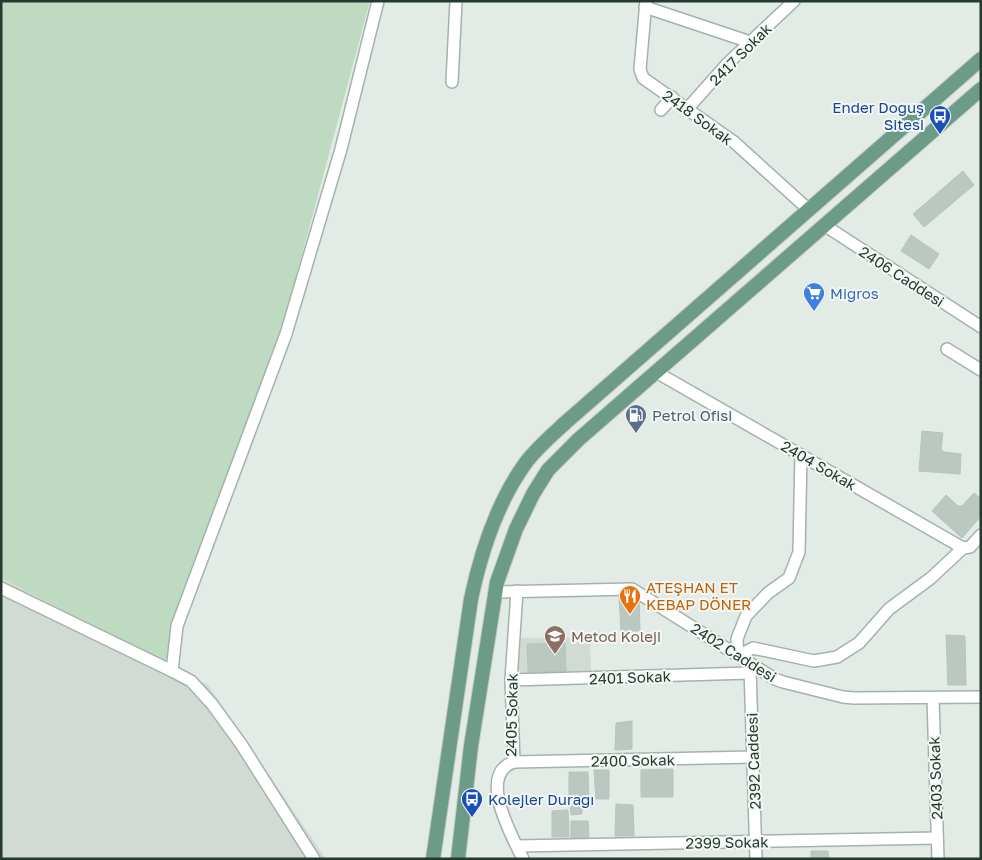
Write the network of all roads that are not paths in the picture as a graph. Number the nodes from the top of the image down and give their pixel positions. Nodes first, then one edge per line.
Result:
1 (378, 1) edge
2 (456, 1) edge
3 (794, 1) edge
4 (645, 4) edge
5 (750, 42) junction
6 (981, 59) edge
7 (452, 82) dead end
8 (981, 89) edge
9 (672, 97) junction
10 (688, 108) junction
11 (661, 110) dead end
12 (809, 210) junction
13 (824, 225) junction
14 (981, 327) edge
15 (947, 348) dead end
16 (981, 370) edge
17 (656, 372) junction
18 (801, 455) junction
19 (981, 535) edge
20 (963, 548) junction
21 (1, 588) edge
22 (517, 591) junction
23 (495, 592) junction
24 (738, 656) junction
25 (750, 668) junction
26 (172, 671) junction
27 (511, 680) junction
28 (981, 697) edge
29 (933, 698) junction
30 (753, 757) junction
31 (514, 762) junction
32 (937, 838) junction
33 (755, 841) junction
34 (518, 854) edge
35 (314, 859) edge
36 (433, 859) edge
37 (458, 859) edge
38 (756, 859) edge
39 (938, 859) edge

1 - 26 street
2 - 7 street
3 - 5 street, 2417 Sokak
4 - 5 street
4 - 9 street, 2418 Sokak
5 - 10 street, 2417 Sokak
6 - 12 main road
8 - 13 main road
9 - 10 street, 2418 Sokak
9 - 11 street
10 - 12 street, 2418 Sokak
12 - 13 main road
12 - 36 main road
13 - 14 street, 2406 Caddesi
13 - 17 main road
15 - 16 street
17 - 18 street, 2404 Sokak
17 - 23 main road
18 - 20 street, 2404 Sokak
18 - 24 street
19 - 20 street
20 - 24 street
21 - 26 street
22 - 23 street, 2402 Caddesi
22 - 24 street, 2402 Caddesi
22 - 27 street, 2405 Sokak
23 - 37 main road
24 - 25 street, 2402 Caddesi
25 - 27 street, 2401 Sokak
25 - 29 street, 2402 Caddesi
25 - 30 street, 2392 Caddesi
26 - 35 street
27 - 31 street, 2405 Sokak
28 - 29 street, 2402 Caddesi
29 - 32 street, 2403 Sokak
30 - 31 street, 2400 Sokak
30 - 33 street, 2392 Caddesi
31 - 34 street, 2405 Sokak
32 - 33 street, 2399 Sokak
32 - 39 street, 2403 Sokak
33 - 34 street, 2399 Sokak
33 - 38 street, 2392 Caddesi

